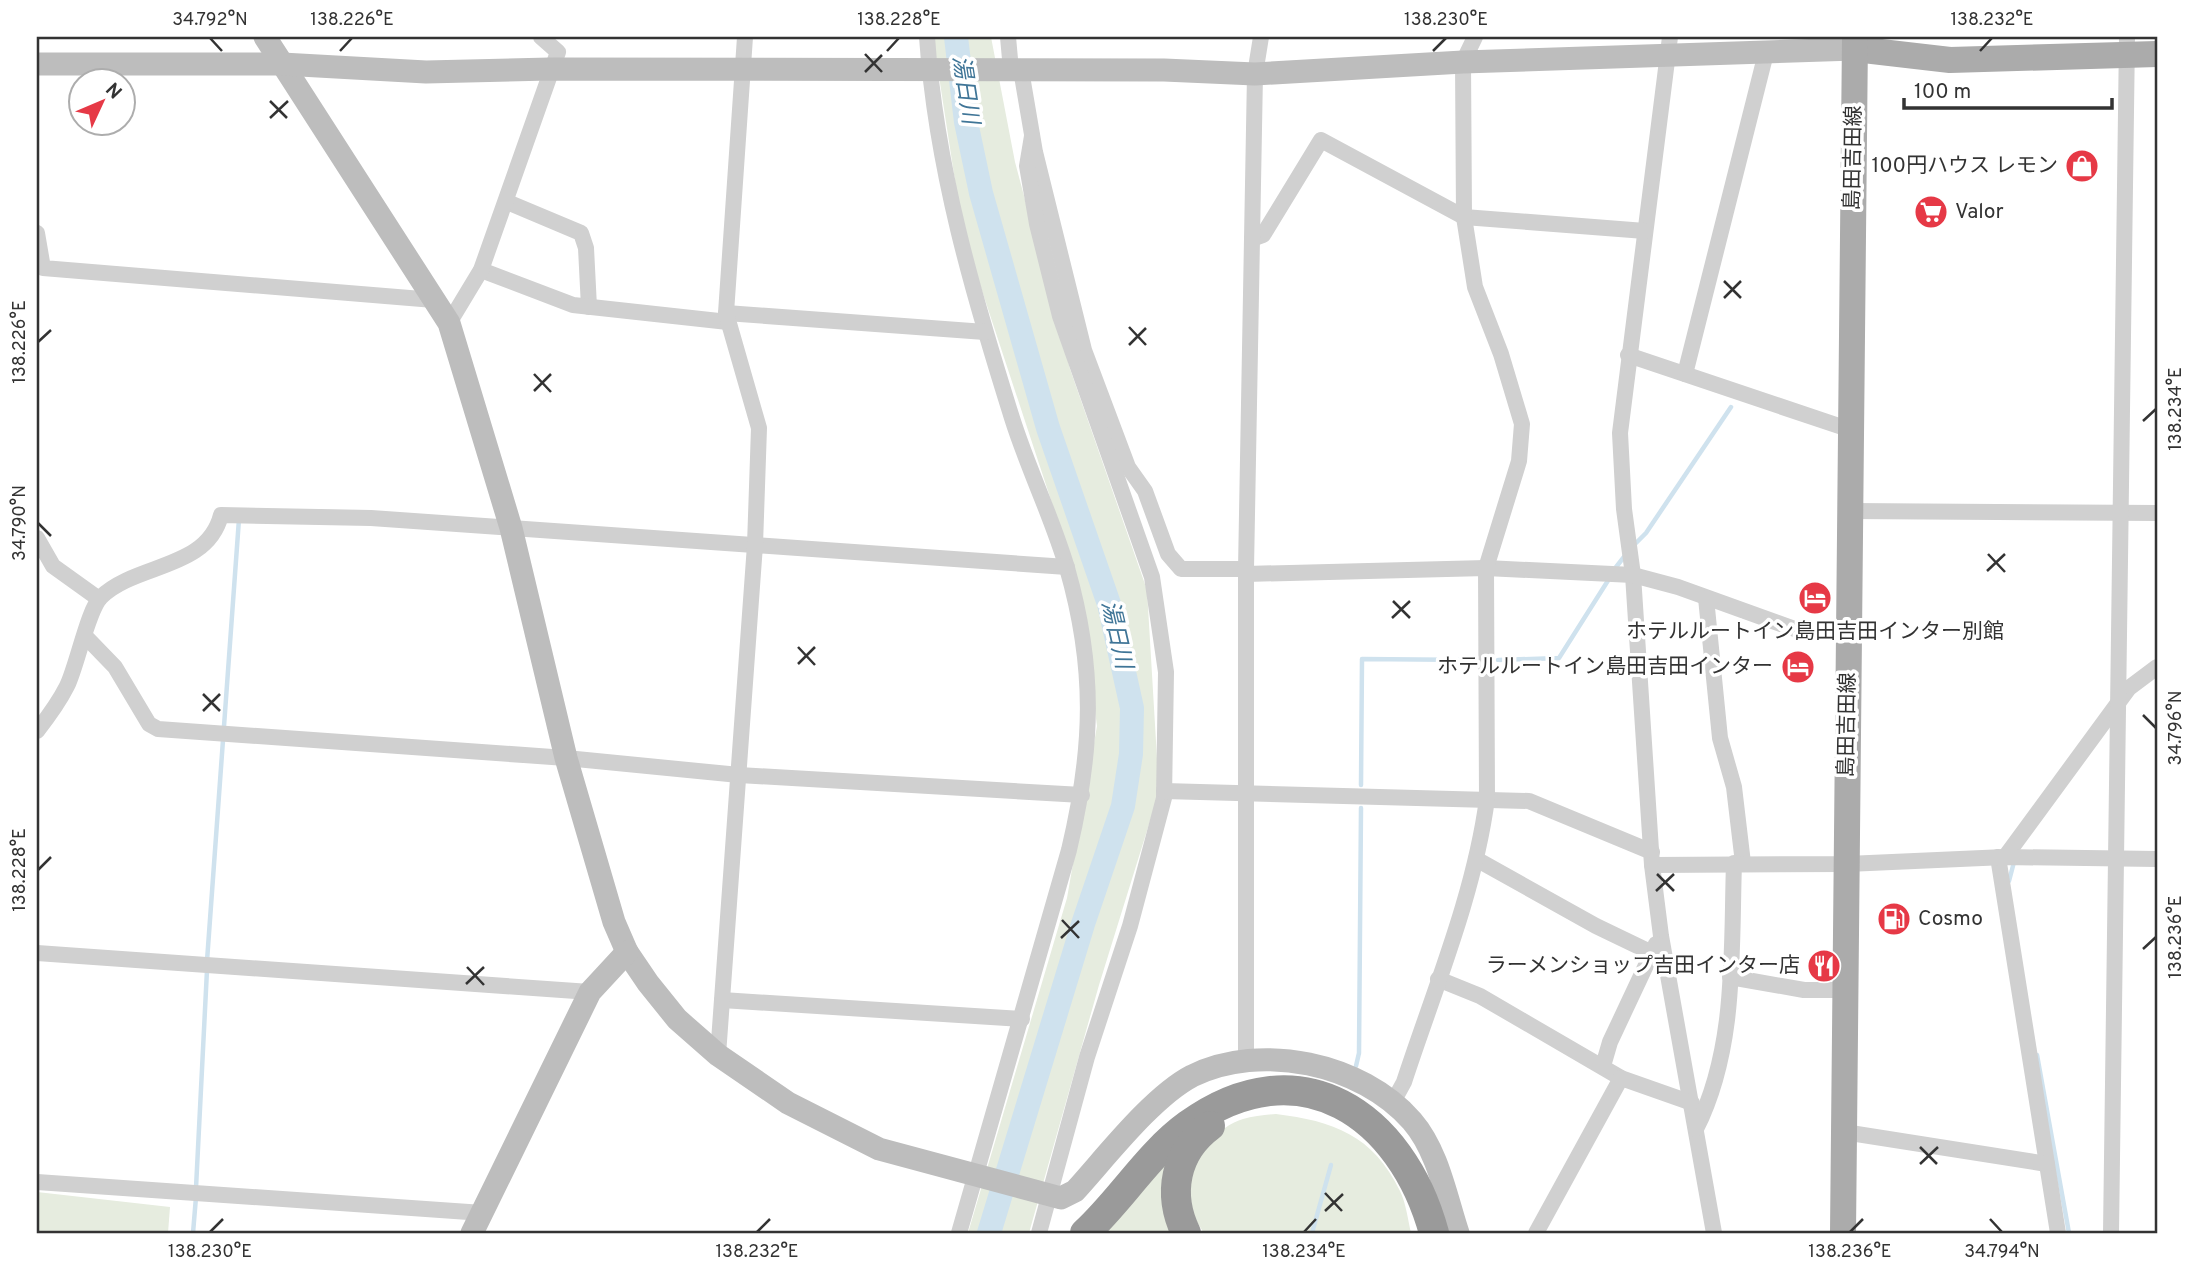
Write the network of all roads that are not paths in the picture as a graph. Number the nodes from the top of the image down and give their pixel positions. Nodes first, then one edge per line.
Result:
1 (265, 37) edge
2 (541, 37) edge
3 (745, 37) edge
4 (928, 37) edge
5 (1261, 37) edge
6 (1475, 37) edge
7 (1909, 37) edge
8 (1009, 39) edge
9 (1855, 43) edge
10 (2126, 46) edge
11 (1669, 47) edge
12 (1766, 53) junction
13 (2157, 54) edge
14 (1463, 62) junction
15 (282, 64) junction
16 (37, 65) edge
17 (550, 69) junction
18 (1014, 70) junction
19 (744, 71) junction
20 (930, 71) junction
21 (1255, 74) junction
22 (1032, 136) junction
23 (507, 202) junction
24 (1464, 217) junction
25 (1645, 230) junction
26 (37, 233) edge
27 (1252, 239) junction
28 (40, 270) edge
29 (481, 270) junction
30 (434, 300) junction
31 (589, 307) junction
32 (727, 318) junction
33 (449, 323) junction
34 (985, 332) junction
35 (1628, 355) junction
36 (1685, 374) junction
37 (1851, 430) junction
38 (1850, 511) junction
39 (2157, 513) edge
40 (2122, 514) junction
41 (511, 528) junction
42 (37, 538) edge
43 (755, 545) junction
44 (1175, 563) junction
45 (1067, 567) junction
46 (1486, 568) junction
47 (1629, 570) junction
48 (1246, 572) junction
49 (1152, 577) junction
50 (1706, 598) junction
51 (99, 599) junction
52 (1849, 634) junction
53 (85, 636) junction
54 (2157, 667) edge
55 (2116, 705) junction
56 (37, 731) edge
57 (566, 758) junction
58 (739, 775) junction
59 (1164, 791) junction
60 (1248, 794) junction
61 (1082, 795) junction
62 (1487, 799) junction
63 (2004, 857) junction
64 (1652, 858) junction
65 (1476, 859) junction
66 (2115, 859) junction
67 (2157, 859) edge
68 (1739, 863) junction
69 (1847, 864) junction
70 (1661, 936) junction
71 (627, 952) junction
72 (1650, 952) junction
73 (37, 953) edge
74 (1730, 977) junction
75 (1438, 979) junction
76 (1845, 990) junction
77 (590, 992) junction
78 (722, 1000) junction
79 (1022, 1019) junction
80 (718, 1055) junction
81 (1246, 1060) junction
82 (1603, 1066) junction
83 (1621, 1078) junction
84 (1692, 1103) junction
85 (1392, 1104) junction
86 (1696, 1129) junction
87 (1844, 1132) junction
88 (2047, 1164) junction
89 (978, 1176) junction
90 (37, 1182) edge
91 (1050, 1197) junction
92 (477, 1223) edge
93 (958, 1233) edge
94 (1039, 1233) edge
95 (1085, 1233) edge
96 (1186, 1233) edge
97 (1421, 1233) edge
98 (1434, 1233) edge
99 (1458, 1233) edge
100 (1536, 1233) edge
101 (1714, 1233) edge
102 (1843, 1233) edge
103 (2058, 1233) edge
104 (2111, 1233) edge

1 - 15 street
2 - 17 street
3 - 19 street
4 - 20 street
5 - 21 street
6 - 14 street
7 - 9 main road
8 - 18 street
9 - 10 main road
9 - 12 street
9 - 37 main road, 島田吉田線
10 - 13 main road
10 - 40 street
11 - 12 street
11 - 14 street
11 - 25 street
12 - 36 street
14 - 21 street
14 - 24 street
15 - 16 street
15 - 17 street
15 - 30 street
17 - 19 street
17 - 23 street
18 - 20 street
18 - 21 street
18 - 22 street
19 - 20 street
19 - 32 street
20 - 34 street
21 - 27 street
22 - 44 street
22 - 49 street
23 - 29 street
23 - 31 street
24 - 25 street
24 - 27 street
24 - 46 street
25 - 35 street
26 - 28 street
27 - 48 street
28 - 30 street
29 - 31 street
29 - 33 street
30 - 33 street
31 - 32 street
32 - 34 street
32 - 43 street
33 - 41 street
34 - 45 street
35 - 36 street
35 - 47 street
36 - 37 street
37 - 38 main road, 島田吉田線
38 - 40 street
38 - 52 main road, 島田吉田線
39 - 40 street
40 - 55 street
41 - 43 street
41 - 51 street
41 - 57 street
42 - 51 street
43 - 45 street
43 - 58 street
44 - 48 street
44 - 49 street
45 - 61 street
46 - 47 street
46 - 48 street
46 - 62 street
47 - 50 street
47 - 64 street
48 - 60 street
49 - 59 street
50 - 52 street
50 - 68 street
51 - 53 street
52 - 69 main road, 島田吉田線
53 - 56 street
53 - 57 street
54 - 55 street
55 - 63 street
55 - 66 street
57 - 58 street
57 - 71 street
58 - 61 street
58 - 78 street
59 - 60 street
59 - 91 street
60 - 62 street
60 - 81 street
61 - 79 street
62 - 64 street
62 - 65 street
63 - 66 street
63 - 69 street
63 - 88 street
64 - 68 street
64 - 70 street
65 - 72 street
65 - 75 street
66 - 67 street
66 - 104 street
68 - 69 street
68 - 74 street
69 - 76 main road, 島田吉田線
70 - 72 street
70 - 84 street
71 - 77 street
71 - 80 street
72 - 82 street
73 - 77 street
74 - 76 street
74 - 86 street
75 - 82 street
75 - 85 street
76 - 87 main road, 島田吉田線
77 - 92 street
78 - 79 street
78 - 80 street
79 - 89 street
80 - 89 street
81 - 85 street
81 - 91 street
82 - 83 street
83 - 84 street
83 - 100 street
84 - 86 street
85 - 99 street
86 - 101 street
87 - 88 street
87 - 102 main road, 島田吉田線
88 - 103 street
89 - 91 street
89 - 93 street
90 - 92 street
91 - 94 street
95 - 98 highway
96 - 97 highway

